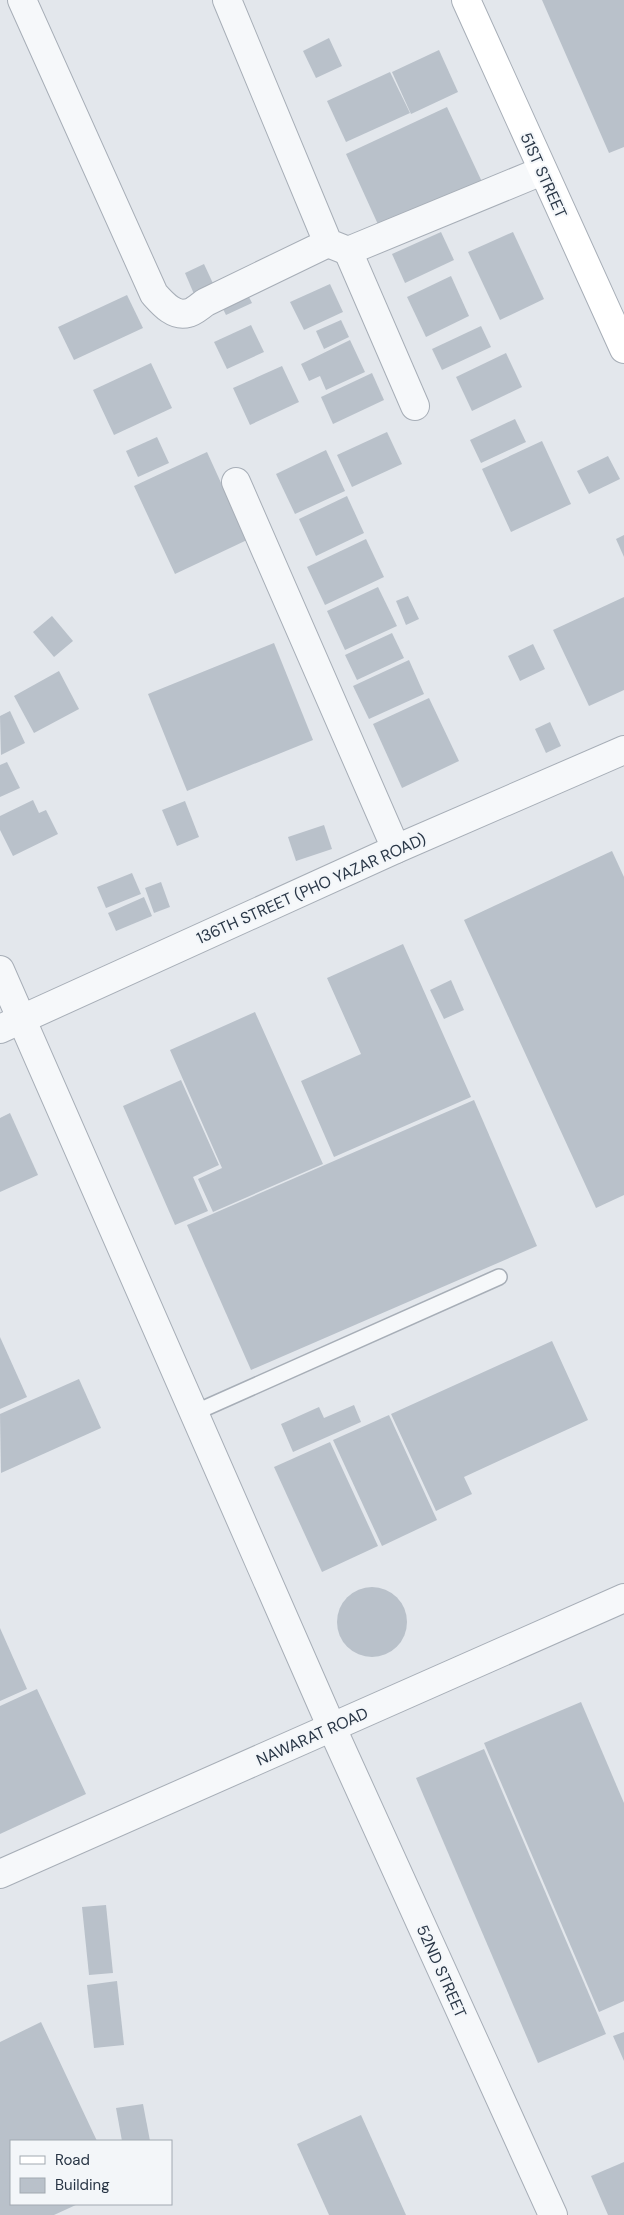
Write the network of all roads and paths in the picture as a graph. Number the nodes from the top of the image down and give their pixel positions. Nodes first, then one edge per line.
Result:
1 (22, 0) edge
2 (226, 0) edge
3 (466, 0) edge
4 (542, 171) junction
5 (338, 247) junction
6 (624, 349) edge
7 (414, 406) dead end
8 (236, 482) dead end
9 (624, 750) edge
10 (396, 849) junction
11 (0, 970) edge
12 (11, 1025) edge
13 (499, 1277) dead end
14 (194, 1414) junction
15 (624, 1598) edge
16 (332, 1728) junction
17 (0, 1874) edge
18 (553, 2215) edge

1 - 5 street
2 - 5 street
3 - 4 street, 51ST STREET
4 - 5 street
4 - 6 street, 51ST STREET
5 - 7 street
8 - 10 street
9 - 10 street, 136TH STREET (PHO YAZAR ROAD)
10 - 12 street, 136TH STREET (PHO YAZAR ROAD)
11 - 12 street, 52ND STREET
12 - 14 street, 52ND STREET
13 - 14 lane
14 - 16 street, 52ND STREET
15 - 16 street, NAWARAT ROAD
16 - 17 street, NAWARAT ROAD
16 - 18 street, 52ND STREET

